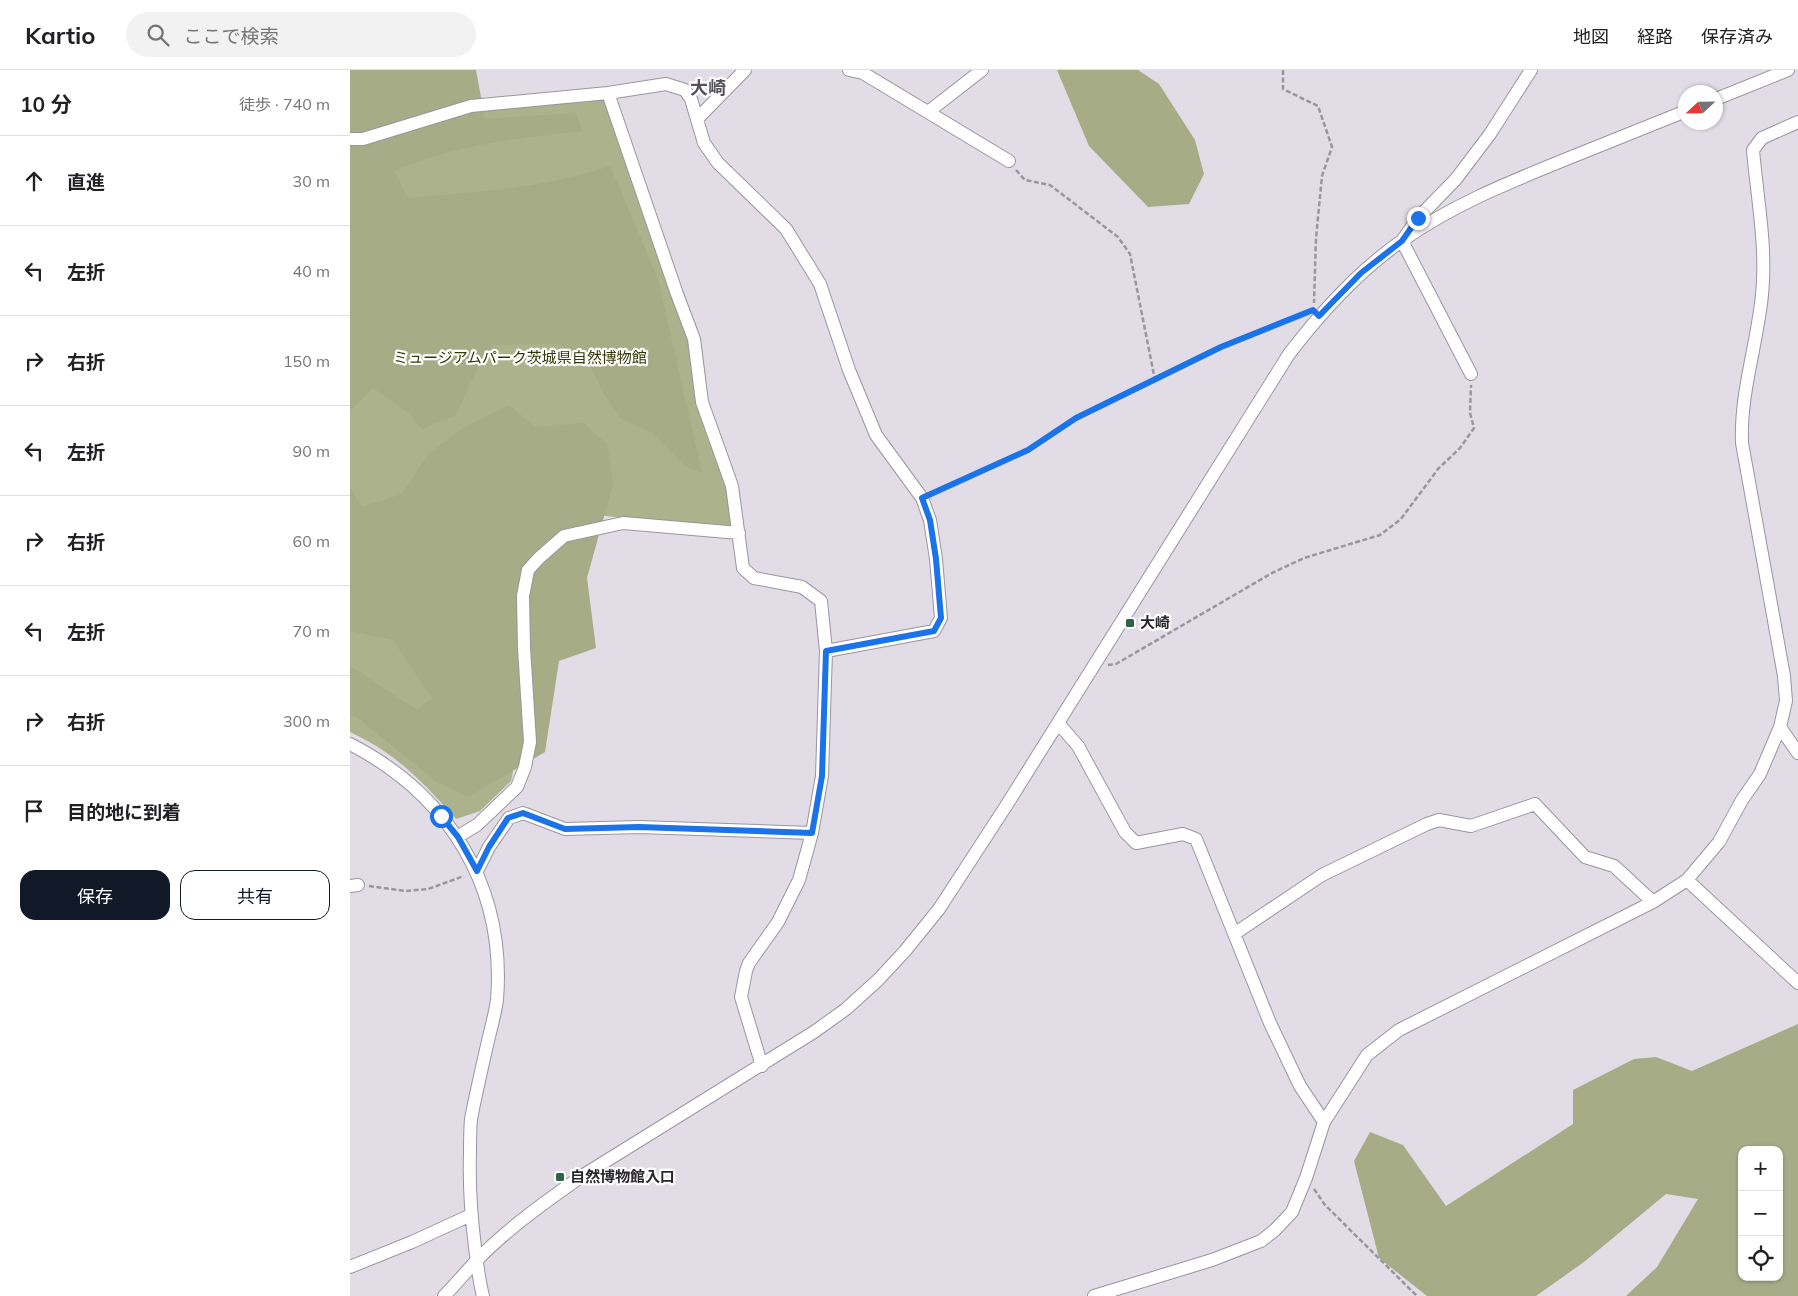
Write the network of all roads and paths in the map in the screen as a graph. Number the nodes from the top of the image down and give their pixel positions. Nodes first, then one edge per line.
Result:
1 (745, 70) edge
2 (849, 70) edge
3 (982, 70) edge
4 (1283, 70) edge
5 (1531, 70) edge
6 (1788, 70) edge
7 (608, 93) junction
8 (1723, 96) edge
9 (928, 112) junction
10 (1678, 114) edge
11 (698, 118) junction
12 (1798, 122) edge
13 (350, 139) edge
14 (1009, 161) joint
15 (1402, 241) junction
16 (1316, 313) junction
17 (1471, 374) joint
18 (1155, 380) junction
19 (922, 498) junction
20 (739, 533) junction
21 (826, 651) junction
22 (1094, 666) junction
23 (1058, 723) junction
24 (1780, 728) junction
25 (350, 744) edge
26 (1798, 753) edge
27 (812, 833) junction
28 (458, 837) junction
29 (477, 871) junction
30 (1687, 880) junction
31 (354, 886) edge
32 (1653, 902) junction
33 (1234, 934) junction
34 (1798, 983) edge
35 (762, 1066) junction
36 (1324, 1122) junction
37 (1306, 1178) junction
38 (471, 1215) junction
39 (476, 1260) junction
40 (350, 1267) edge
41 (444, 1296) edge
42 (483, 1296) edge
43 (1094, 1296) edge
44 (1418, 1296) edge

1 - 11 street
2 - 9 street
3 - 9 street
4 - 16 path
5 - 15 street
6 - 8 street
7 - 11 street
7 - 13 street
7 - 20 street
9 - 14 street
10 - 15 street
11 - 19 street
12 - 24 street
14 - 18 path
15 - 16 street
15 - 17 street
16 - 18 path
16 - 22 street
17 - 22 path
18 - 19 path
19 - 21 street
20 - 21 street
20 - 28 street
21 - 27 street
22 - 23 street
23 - 33 street
23 - 35 street
24 - 26 street
24 - 30 street
25 - 28 street
27 - 29 street
27 - 35 street
28 - 29 street
29 - 31 path
29 - 38 street
30 - 32 street
30 - 34 street
32 - 33 street
32 - 36 street
33 - 36 street
35 - 39 street
36 - 37 street
37 - 43 street
37 - 44 path
38 - 39 street
38 - 40 street
39 - 41 street
39 - 42 street

